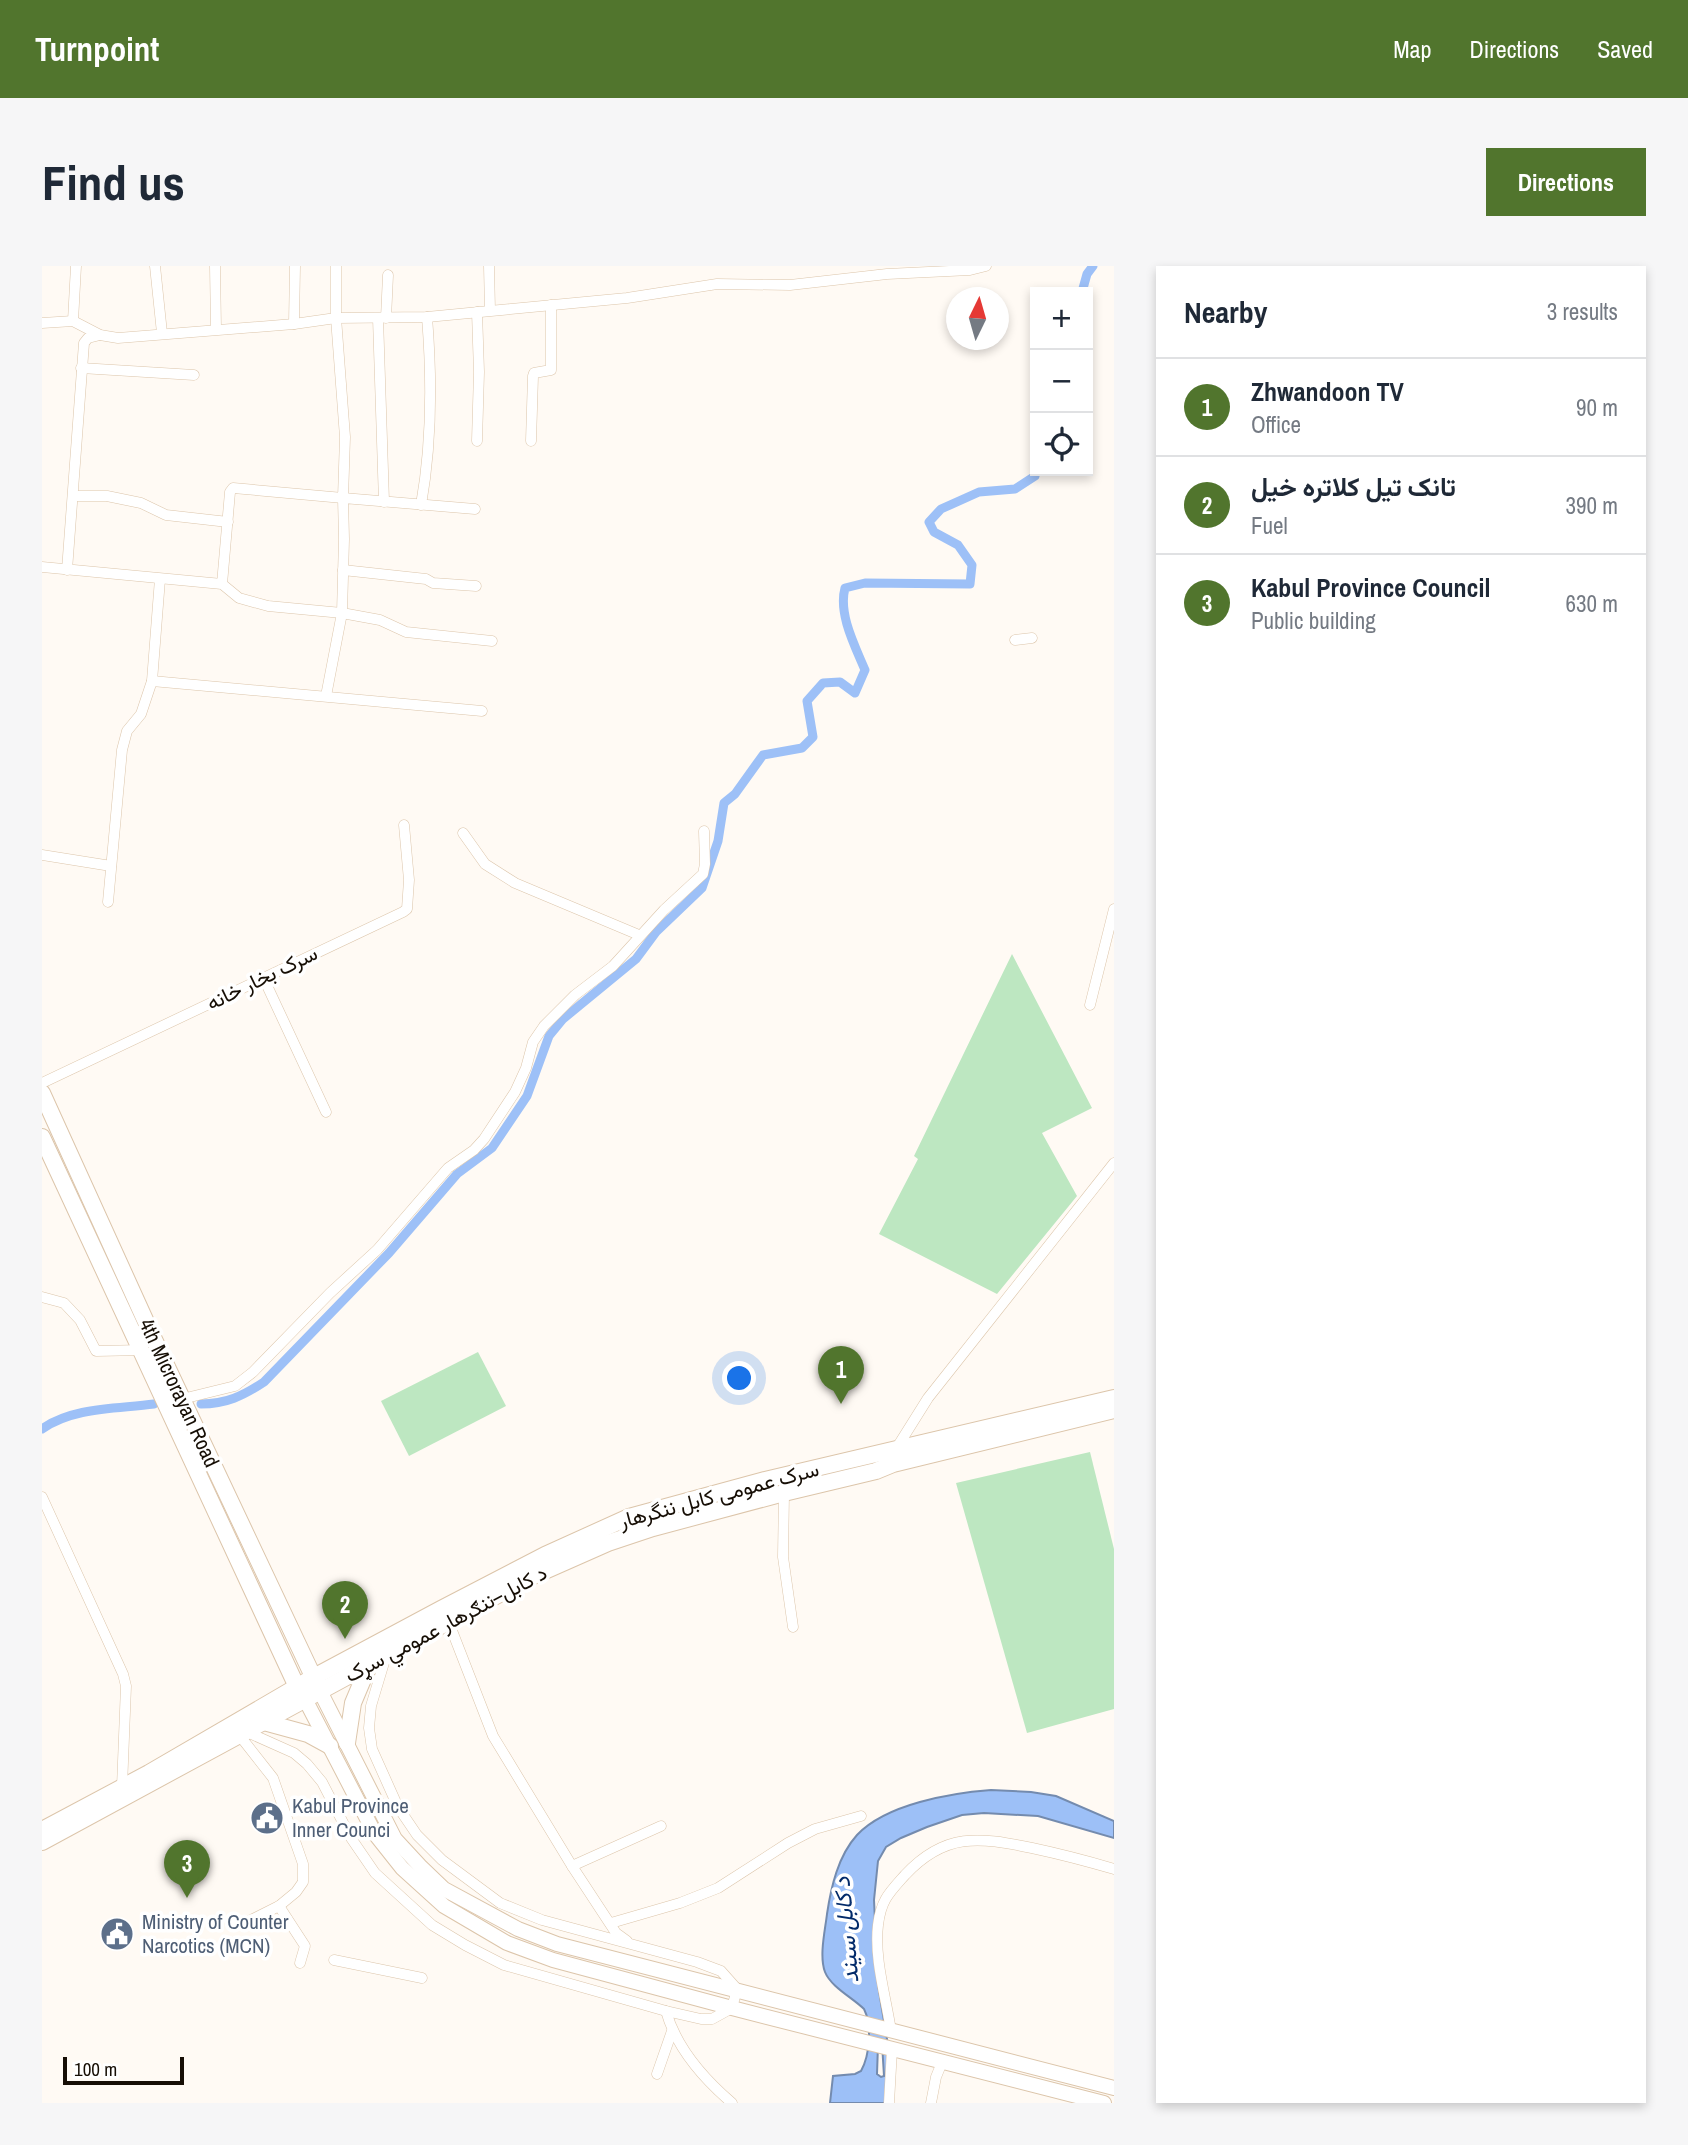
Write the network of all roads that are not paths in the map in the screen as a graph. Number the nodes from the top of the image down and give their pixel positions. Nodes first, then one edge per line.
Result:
1 (76, 266) edge
2 (155, 266) edge
3 (215, 266) edge
4 (295, 266) edge
5 (336, 266) edge
6 (489, 266) edge
7 (986, 266) edge
8 (953, 268) edge
9 (887, 270) edge
10 (388, 275) dead end
11 (551, 305) junction
12 (491, 310) junction
13 (477, 312) junction
14 (428, 317) junction
15 (336, 318) junction
16 (382, 318) junction
17 (73, 321) junction
18 (42, 323) edge
19 (294, 324) junction
20 (216, 329) junction
21 (162, 333) junction
22 (100, 335) junction
23 (81, 368) junction
24 (194, 375) dead end
25 (477, 441) dead end
26 (531, 441) dead end
27 (74, 496) junction
28 (342, 498) junction
29 (384, 502) junction
30 (421, 505) junction
31 (475, 509) dead end
32 (228, 522) junction
33 (42, 567) edge
34 (67, 570) junction
35 (343, 570) junction
36 (160, 579) junction
37 (222, 584) junction
38 (476, 586) dead end
39 (342, 613) junction
40 (1032, 638) dead end
41 (1014, 640) dead end
42 (492, 642) dead end
43 (152, 681) junction
44 (326, 696) junction
45 (482, 711) dead end
46 (404, 825) dead end
47 (704, 831) dead end
48 (463, 833) dead end
49 (42, 855) edge
50 (111, 866) junction
51 (108, 902) dead end
52 (1114, 909) edge
53 (639, 935) junction
54 (263, 976) junction
55 (1090, 1005) dead end
56 (42, 1083) edge
57 (42, 1094) edge
58 (326, 1112) dead end
59 (42, 1137) edge
60 (1114, 1163) edge
61 (42, 1297) edge
62 (149, 1349) junction
63 (1114, 1398) edge
64 (183, 1399) junction
65 (1114, 1410) edge
66 (894, 1457) junction
67 (783, 1493) junction
68 (42, 1497) edge
69 (449, 1623) junction
70 (793, 1627) dead end
71 (386, 1656) junction
72 (369, 1665) junction
73 (316, 1685) junction
74 (301, 1693) junction
75 (264, 1722) junction
76 (244, 1734) junction
77 (347, 1743) junction
78 (330, 1746) junction
79 (122, 1787) junction
80 (861, 1816) dead end
81 (661, 1826) dead end
82 (42, 1830) edge
83 (42, 1842) edge
84 (572, 1866) junction
85 (1114, 1869) edge
86 (279, 1906) junction
87 (611, 1923) junction
88 (243, 1924) dead end
89 (631, 1944) junction
90 (334, 1960) dead end
91 (300, 1963) dead end
92 (422, 1978) dead end
93 (737, 1989) junction
94 (732, 2008) junction
95 (666, 2011) junction
96 (890, 2030) junction
97 (671, 2031) junction
98 (891, 2049) junction
99 (943, 2060) junction
100 (657, 2074) dead end
101 (1114, 2088) edge
102 (732, 2103) edge
103 (889, 2103) edge
104 (931, 2103) edge
105 (1104, 2103) edge

1 - 17 street
2 - 21 street
3 - 20 street
4 - 19 street
5 - 15 street
6 - 12 street
7 - 8 street
8 - 9 street
9 - 11 street
10 - 16 street
11 - 12 street
11 - 26 street
12 - 13 street
13 - 14 street
13 - 25 street
14 - 16 street
14 - 30 street
15 - 16 street
15 - 19 street
15 - 28 street
16 - 29 street
17 - 18 street
17 - 22 street
19 - 20 street
20 - 21 street
21 - 22 street
22 - 23 street
23 - 24 street
23 - 27 street
27 - 32 street
27 - 34 street
28 - 29 street
28 - 32 street
28 - 35 street
29 - 30 street
30 - 31 street
32 - 37 street
33 - 34 street
34 - 36 street
35 - 38 street
35 - 39 street
36 - 37 street
36 - 43 street
37 - 39 street
39 - 42 street
39 - 44 street
40 - 41 street
43 - 44 street
43 - 50 street
44 - 45 street
46 - 54 street, سرک بخار خانه
47 - 53 street
48 - 53 street
49 - 50 street
50 - 51 street
52 - 55 street
53 - 64 street
54 - 56 street, سرک بخار خانه
54 - 58 street
57 - 62 main road, 4th Microrayan Road
59 - 62 main road, 4th Microrayan Road
60 - 66 street
61 - 62 street
62 - 64 main road, 4th Microrayan Road
62 - 74 main road, 4th Microrayan Road
63 - 66 main road, سرک عمومی کابل ننگرهار
64 - 73 main road, 4th Microrayan Road
65 - 66 main road
66 - 67 main road, د کابل–ننګرهار عمومي سړک
66 - 73 main road, سرک عمومی کابل ننگرهار
67 - 69 main road, د کابل–ننګرهار عمومي سړک
67 - 70 street
68 - 79 street
69 - 71 main road, د کابل–ننګرهار عمومي سړک
69 - 84 street
71 - 72 main road, د کابل–ننګرهار عمومي سړک
71 - 89 street
72 - 73 main road, د کابل–ننګرهار عمومي سړک
72 - 77 main road
73 - 74 main road, د کابل–ننګرهار عمومي سړک
73 - 77 main road
74 - 75 main road, د کابل–ننګرهار عمومي سړک
74 - 78 main road
74 - 79 main road, د کابل–ننګرهار عمومي سړک
75 - 76 main road, د کابل–ننګرهار عمومي سړک
75 - 78 main road
76 - 83 main road, د کابل–ننګرهار عمومي سړک
76 - 86 street
76 - 95 street
77 - 93 main road
78 - 94 main road
79 - 82 main road, د کابل–ننګرهار عمومي سړک
80 - 87 street
81 - 84 street
84 - 87 street
85 - 96 street
86 - 88 street
86 - 91 street
87 - 89 street
89 - 93 street
90 - 92 street
93 - 94 street
93 - 96 main road
94 - 95 street
94 - 98 main road
95 - 97 street
96 - 101 main road
97 - 100 street
97 - 102 street
98 - 99 main road
98 - 103 street
99 - 104 street
99 - 105 main road

